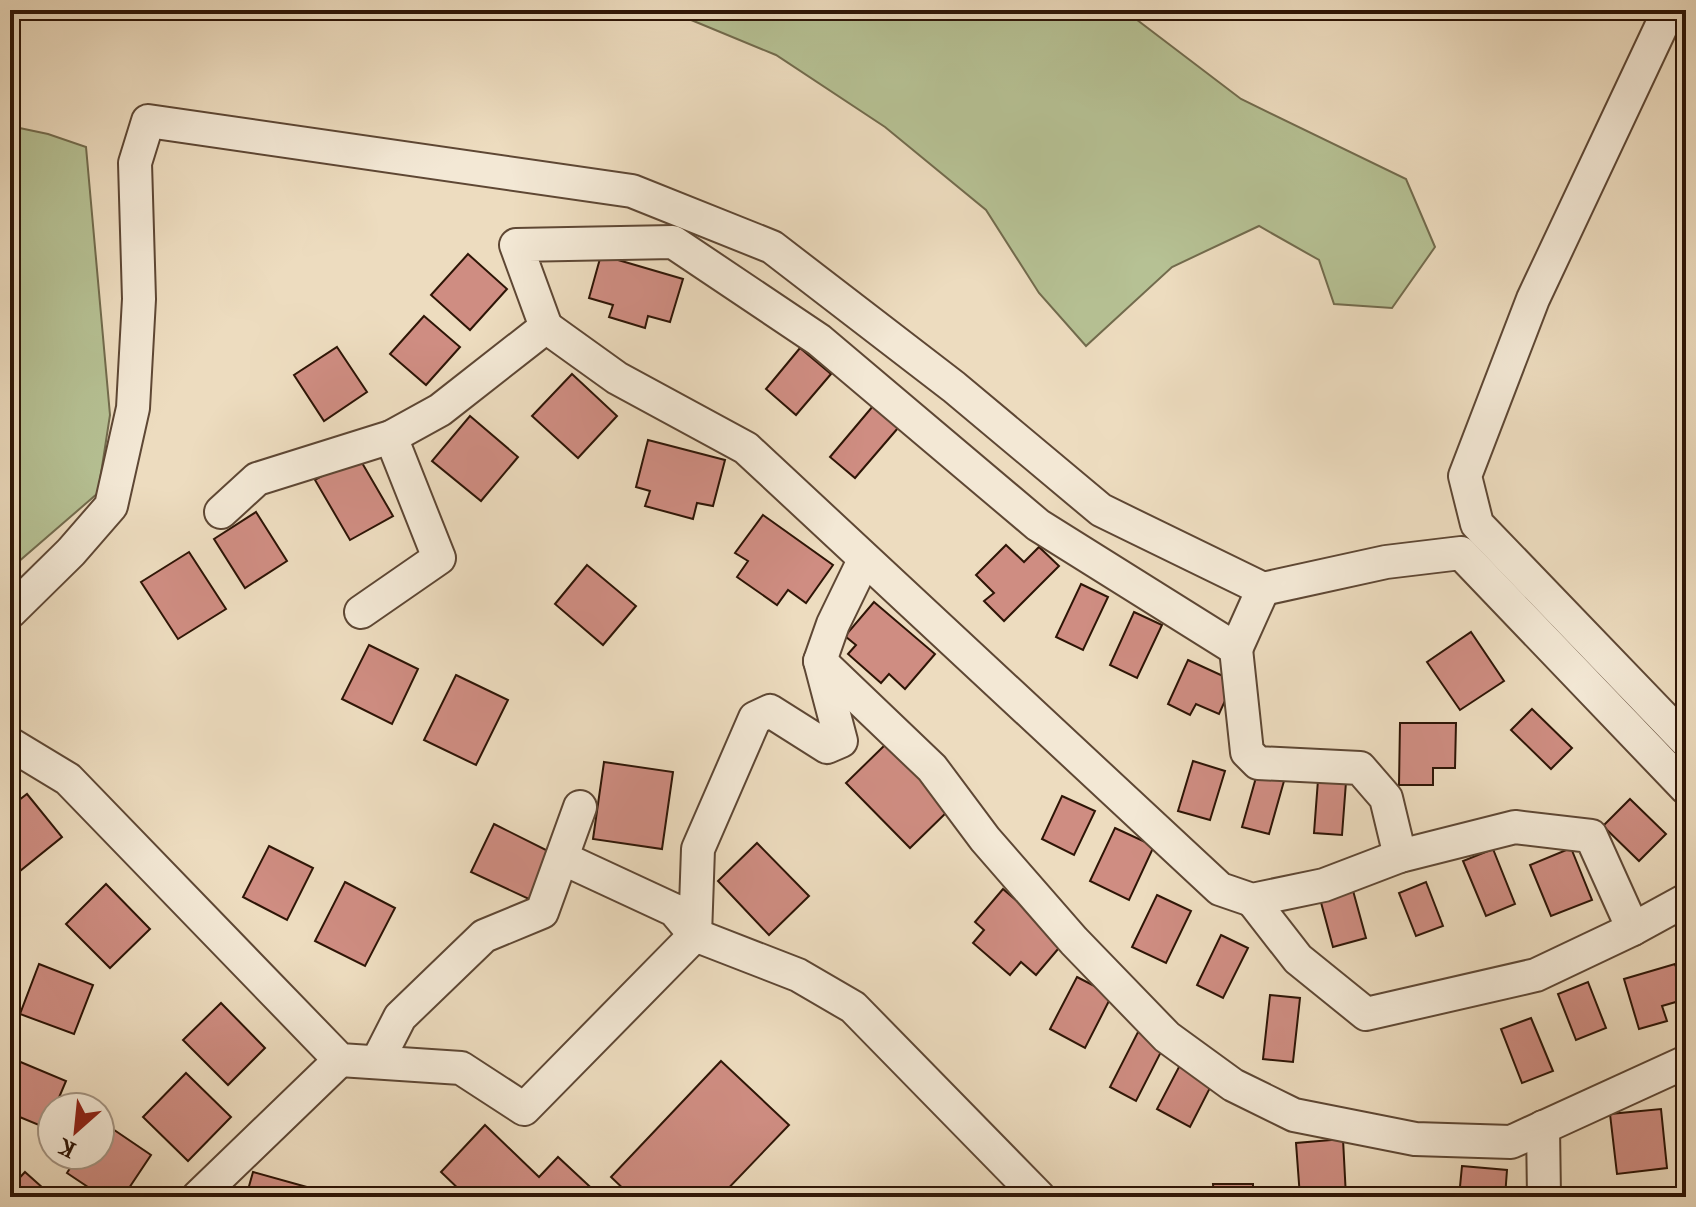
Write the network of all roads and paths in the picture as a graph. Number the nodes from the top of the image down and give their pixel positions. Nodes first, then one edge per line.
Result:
1 (1669, 10) edge
2 (546, 327) junction
3 (391, 437) junction
4 (221, 512) dead end
5 (864, 560) junction
6 (1263, 589) junction
7 (10, 612) edge
8 (361, 612) dead end
9 (1236, 649) junction
10 (820, 661) junction
11 (1686, 741) edge
12 (10, 744) edge
13 (1686, 788) edge
14 (580, 807) dead end
15 (1400, 856) junction
16 (562, 858) junction
17 (1252, 900) junction
18 (1686, 900) edge
19 (1633, 929) junction
20 (695, 935) junction
21 (340, 1060) junction
22 (377, 1062) junction
23 (1686, 1062) edge
24 (1543, 1127) junction
25 (198, 1197) edge
26 (1039, 1197) edge
27 (1544, 1197) edge

1 - 11 street
2 - 3 street
2 - 5 street
2 - 9 street
3 - 4 street
3 - 8 street
5 - 10 street
5 - 17 street
6 - 7 street
6 - 9 street
6 - 13 street
9 - 15 street
10 - 20 street
10 - 24 street
12 - 21 street
14 - 16 street
15 - 17 street
15 - 19 street
16 - 20 street
16 - 22 street
17 - 19 street
18 - 19 street
20 - 22 street
20 - 26 street
21 - 22 street
21 - 25 street
23 - 24 street
24 - 27 street

